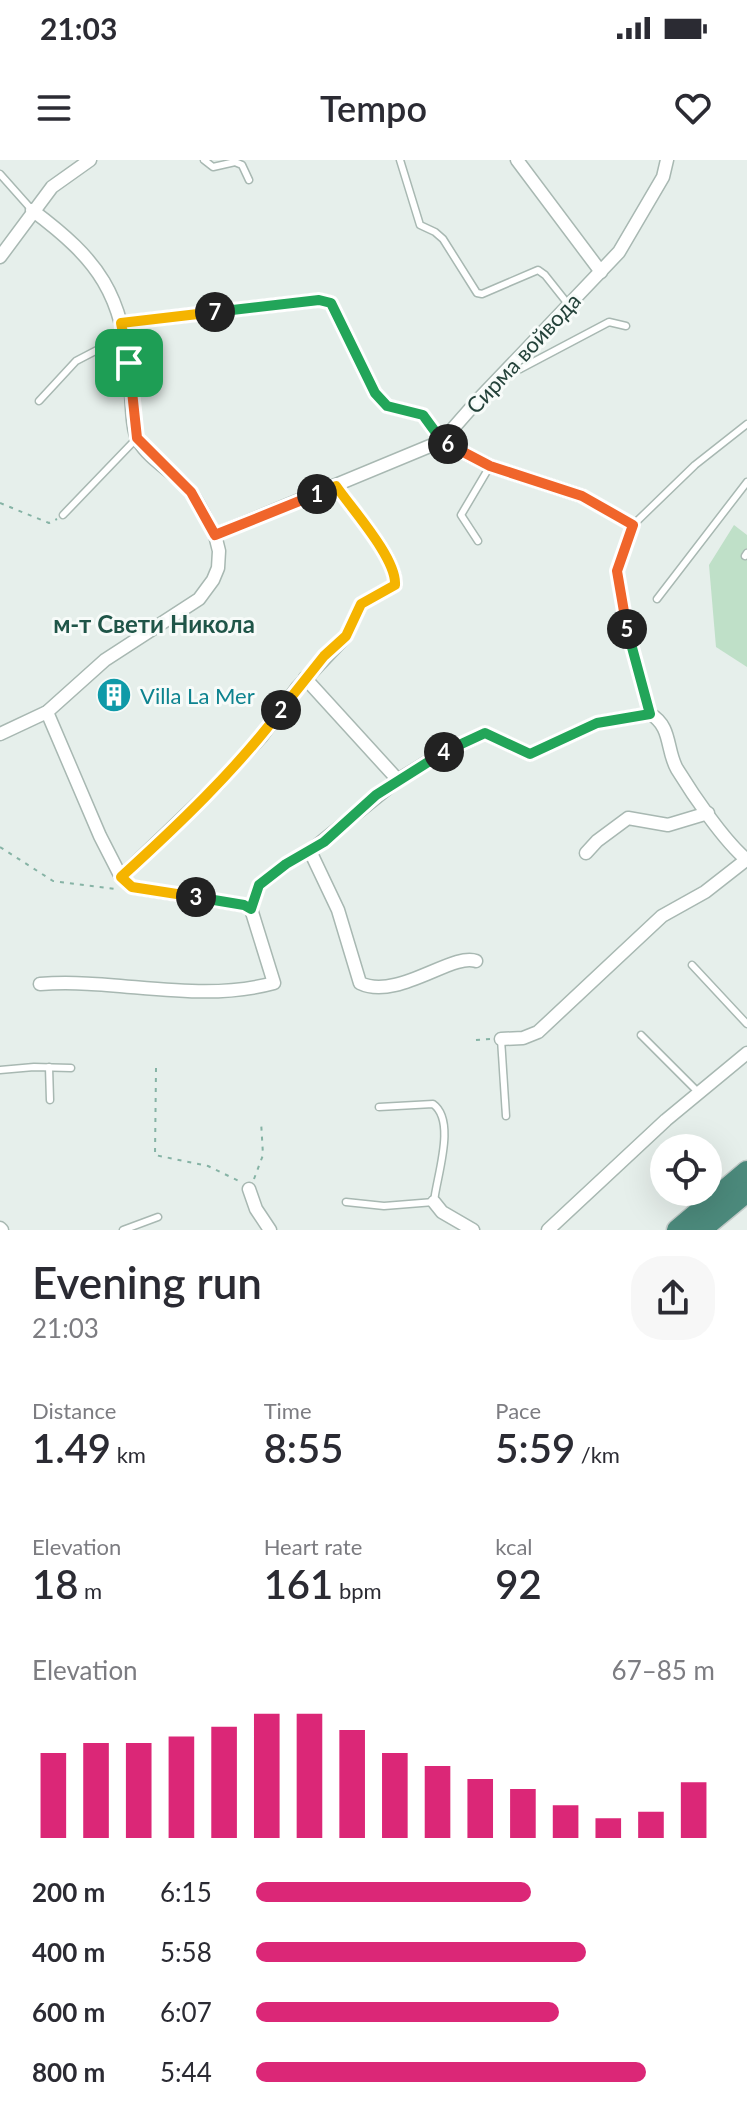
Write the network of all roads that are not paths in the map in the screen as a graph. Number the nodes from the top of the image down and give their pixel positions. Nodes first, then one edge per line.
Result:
1 (204, 160) edge
2 (400, 160) edge
3 (517, 160) edge
4 (667, 160) edge
5 (84, 162) edge
6 (0, 174) edge
7 (249, 180) dead end
8 (32, 210) junction
9 (0, 257) edge
10 (601, 272) junction
11 (568, 305) junction
12 (626, 326) dead end
13 (122, 330) junction
14 (508, 368) junction
15 (39, 401) dead end
16 (747, 424) edge
17 (137, 438) junction
18 (442, 441) junction
19 (490, 466) junction
20 (747, 482) edge
21 (336, 486) junction
22 (63, 515) road end
23 (633, 525) junction
24 (215, 535) junction
25 (478, 541) dead end
26 (657, 599) dead end
27 (305, 678) junction
28 (47, 712) junction
29 (650, 714) junction
30 (0, 734) edge
31 (398, 780) junction
32 (708, 813) junction
33 (310, 851) junction
34 (586, 853) dead end
35 (746, 860) edge
36 (121, 877) junction
37 (251, 909) junction
38 (476, 961) dead end
39 (692, 965) dead end
40 (40, 984) dead end
41 (747, 1024) edge
42 (641, 1035) dead end
43 (501, 1039) joint
44 (747, 1053) edge
45 (49, 1067) junction
46 (71, 1068) dead end
47 (0, 1070) edge
48 (699, 1093) junction
49 (50, 1100) dead end
50 (379, 1107) dead end
51 (506, 1116) dead end
52 (747, 1171) edge
53 (249, 1189) road end
54 (747, 1192) edge
55 (346, 1202) dead end
56 (434, 1202) junction
57 (158, 1217) dead end
58 (123, 1230) edge
59 (270, 1230) edge
60 (473, 1230) edge
61 (548, 1230) edge
62 (677, 1230) edge
63 (701, 1230) edge

1 - 7 lane
2 - 11 lane
3 - 10 street
4 - 10 street, Сирма войвода
5 - 8 street
6 - 8 lane
8 - 9 street
8 - 13 street
10 - 11 street, Сирма войвода
11 - 14 street, Сирма войвода
12 - 14 lane
13 - 15 lane
13 - 17 street
13 - 18 street
14 - 18 street, Сирма войвода
16 - 23 lane
17 - 22 lane
17 - 24 street
18 - 19 street
18 - 21 street, Сирма войвода
19 - 23 street
19 - 25 lane
20 - 26 lane
21 - 24 street, Сирма войвода
21 - 27 street
23 - 29 lane
24 - 28 street
27 - 31 street
27 - 36 street
28 - 30 street
28 - 36 street
29 - 31 street
29 - 32 street
31 - 33 street
32 - 34 street
32 - 35 street
33 - 37 street
33 - 38 street
35 - 43 street
36 - 37 street
37 - 40 street
39 - 41 lane
42 - 48 lane
43 - 51 lane
44 - 48 street
45 - 46 lane
45 - 47 lane
45 - 49 lane
48 - 61 street
50 - 56 lane
52 - 62 highway
53 - 59 street
54 - 63 highway
55 - 56 lane
56 - 60 street
57 - 58 lane

